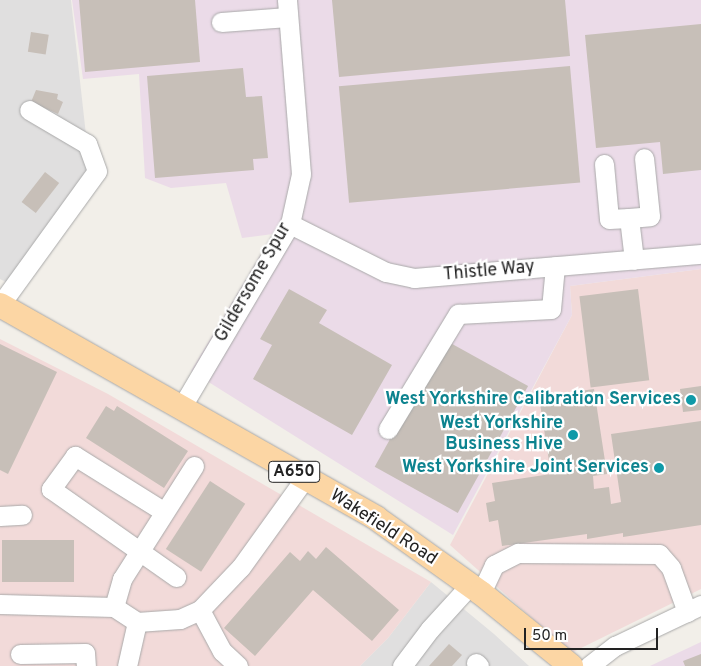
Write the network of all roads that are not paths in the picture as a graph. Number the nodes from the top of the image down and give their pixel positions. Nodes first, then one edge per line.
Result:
1 (288, 8) edge
2 (221, 22) dead end
3 (29, 110) dead end
4 (644, 158) dead end
5 (604, 164) dead end
6 (630, 218) junction
7 (290, 224) junction
8 (701, 254) edge
9 (634, 260) junction
10 (555, 266) junction
11 (0, 305) edge
12 (181, 408) junction
13 (388, 429) dead end
14 (194, 466) dead end
15 (305, 478) junction
16 (163, 511) junction
17 (22, 515) dead end
18 (0, 516) edge
19 (137, 552) junction
20 (176, 578) dead end
21 (475, 589) junction
22 (0, 604) edge
23 (114, 607) junction
24 (694, 608) edge
25 (200, 610) junction
26 (137, 622) junction
27 (20, 654) dead end
28 (561, 663) edge
29 (86, 666) edge
30 (128, 666) edge
31 (238, 666) edge
32 (402, 666) edge
33 (589, 666) edge

1 - 2 street
1 - 7 street, Gildersome Spur
3 - 11 street
4 - 6 street
5 - 6 street
6 - 9 street
7 - 10 street, Thistle Way
7 - 12 street, Gildersome Spur
8 - 9 street, Thistle Way
9 - 10 street, Thistle Way
10 - 13 street
11 - 12 main road, Wakefield Road / A650
12 - 15 main road, Wakefield Road / A650
14 - 16 street
15 - 21 main road, Wakefield Road / A650
15 - 25 street
16 - 19 street
16 - 19 street
17 - 18 street
19 - 20 street
19 - 23 street
21 - 24 street
21 - 28 main road, Wakefield Road / A650
21 - 32 street
22 - 23 street
23 - 26 street
24 - 33 street
25 - 26 street
25 - 31 street
26 - 30 street
27 - 29 street

